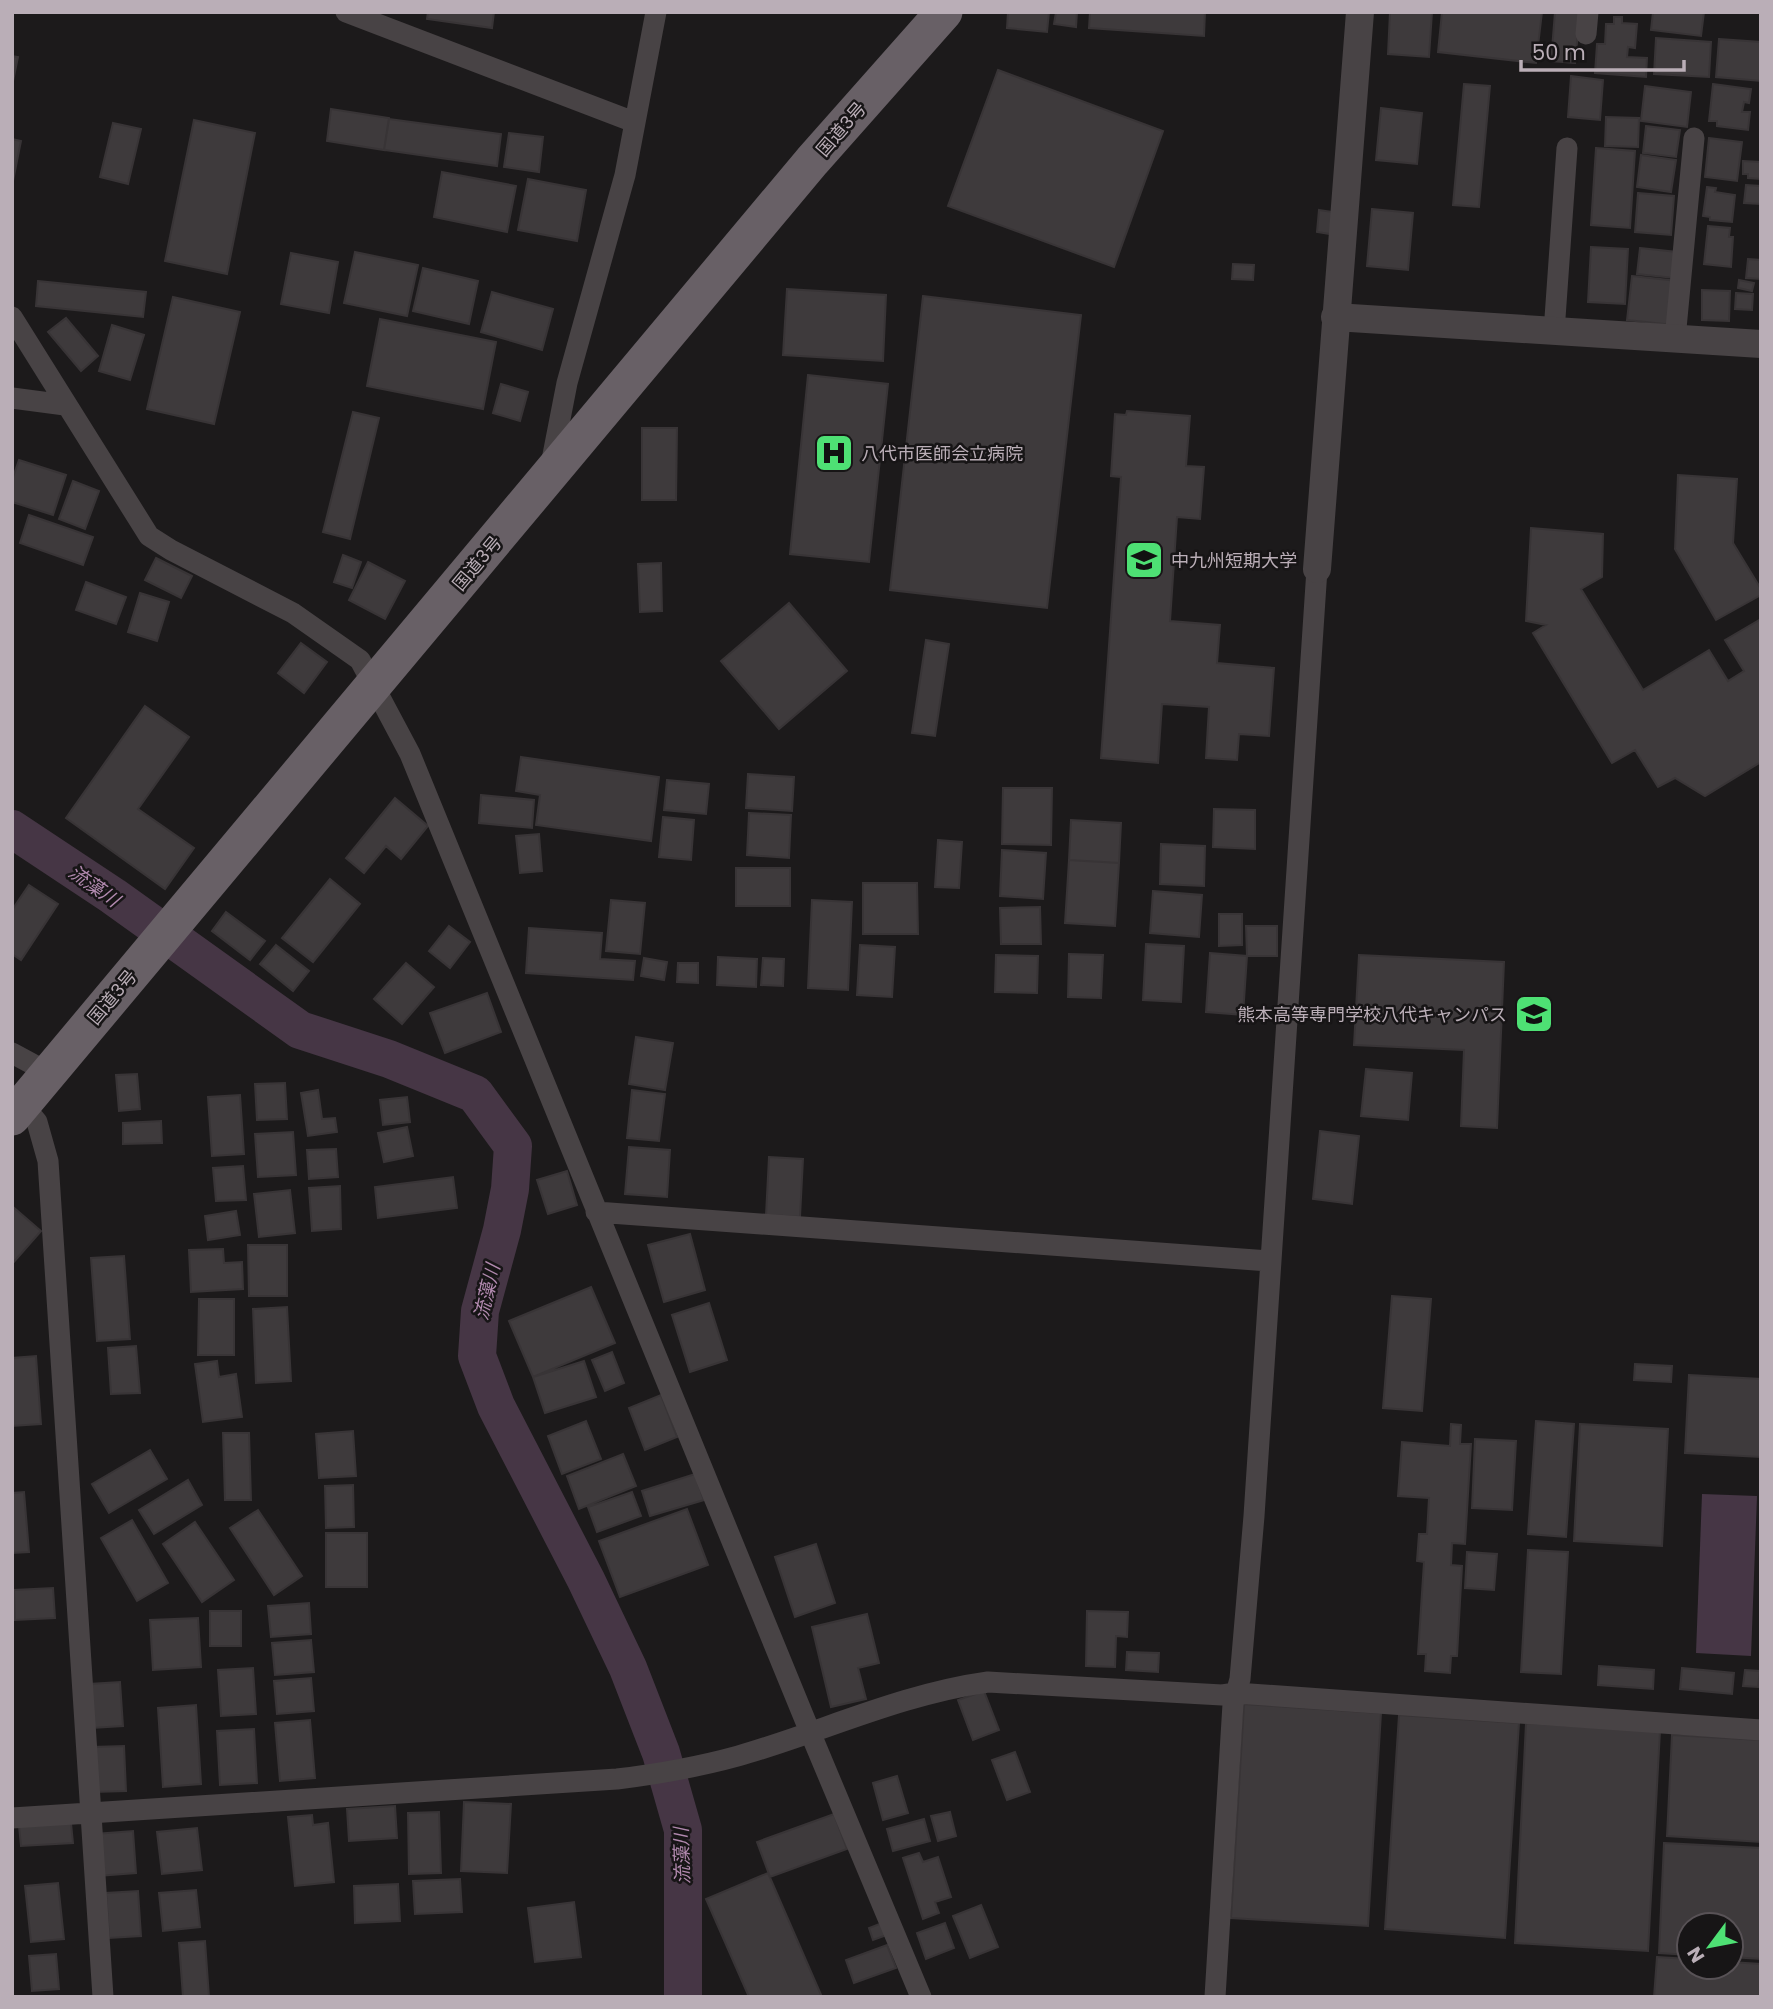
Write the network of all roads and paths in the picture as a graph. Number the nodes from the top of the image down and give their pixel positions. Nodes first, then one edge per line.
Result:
1 (346, 12) edge
2 (656, 12) edge
3 (944, 12) edge
4 (1360, 12) edge
5 (1588, 12) edge
6 (1586, 34) dead end
7 (634, 122) junction
8 (1694, 138) dead end
9 (1567, 148) dead end
10 (12, 317) edge
11 (1335, 317) junction
12 (1554, 332) junction
13 (1675, 339) junction
14 (1761, 344) edge
15 (12, 398) edge
16 (65, 405) junction
17 (549, 478) junction
18 (1317, 569) joint
19 (374, 685) junction
20 (12, 1053) edge
21 (49, 1073) junction
22 (18, 1111) edge
23 (596, 1212) junction
24 (1269, 1261) junction
25 (1236, 1693) junction
26 (1761, 1730) edge
27 (810, 1732) junction
28 (90, 1814) junction
29 (12, 1818) edge
30 (103, 1997) edge
31 (921, 1997) edge
32 (1215, 1997) edge

1 - 7 street
2 - 7 street
3 - 17 highway, 国道3号
4 - 11 street
5 - 6 street
7 - 17 street
8 - 13 street
9 - 12 street
10 - 16 street
11 - 12 street
11 - 18 street
12 - 13 street
13 - 14 street
15 - 16 street
16 - 19 street
17 - 19 highway, 国道3号
18 - 24 street
19 - 21 highway, 国道3号
19 - 23 street
20 - 21 street
21 - 22 highway, 国道3号
22 - 28 street
23 - 24 street
23 - 27 street
24 - 25 street
25 - 26 street
25 - 27 street
25 - 32 street
27 - 28 street
27 - 31 street
28 - 29 street
28 - 30 street

